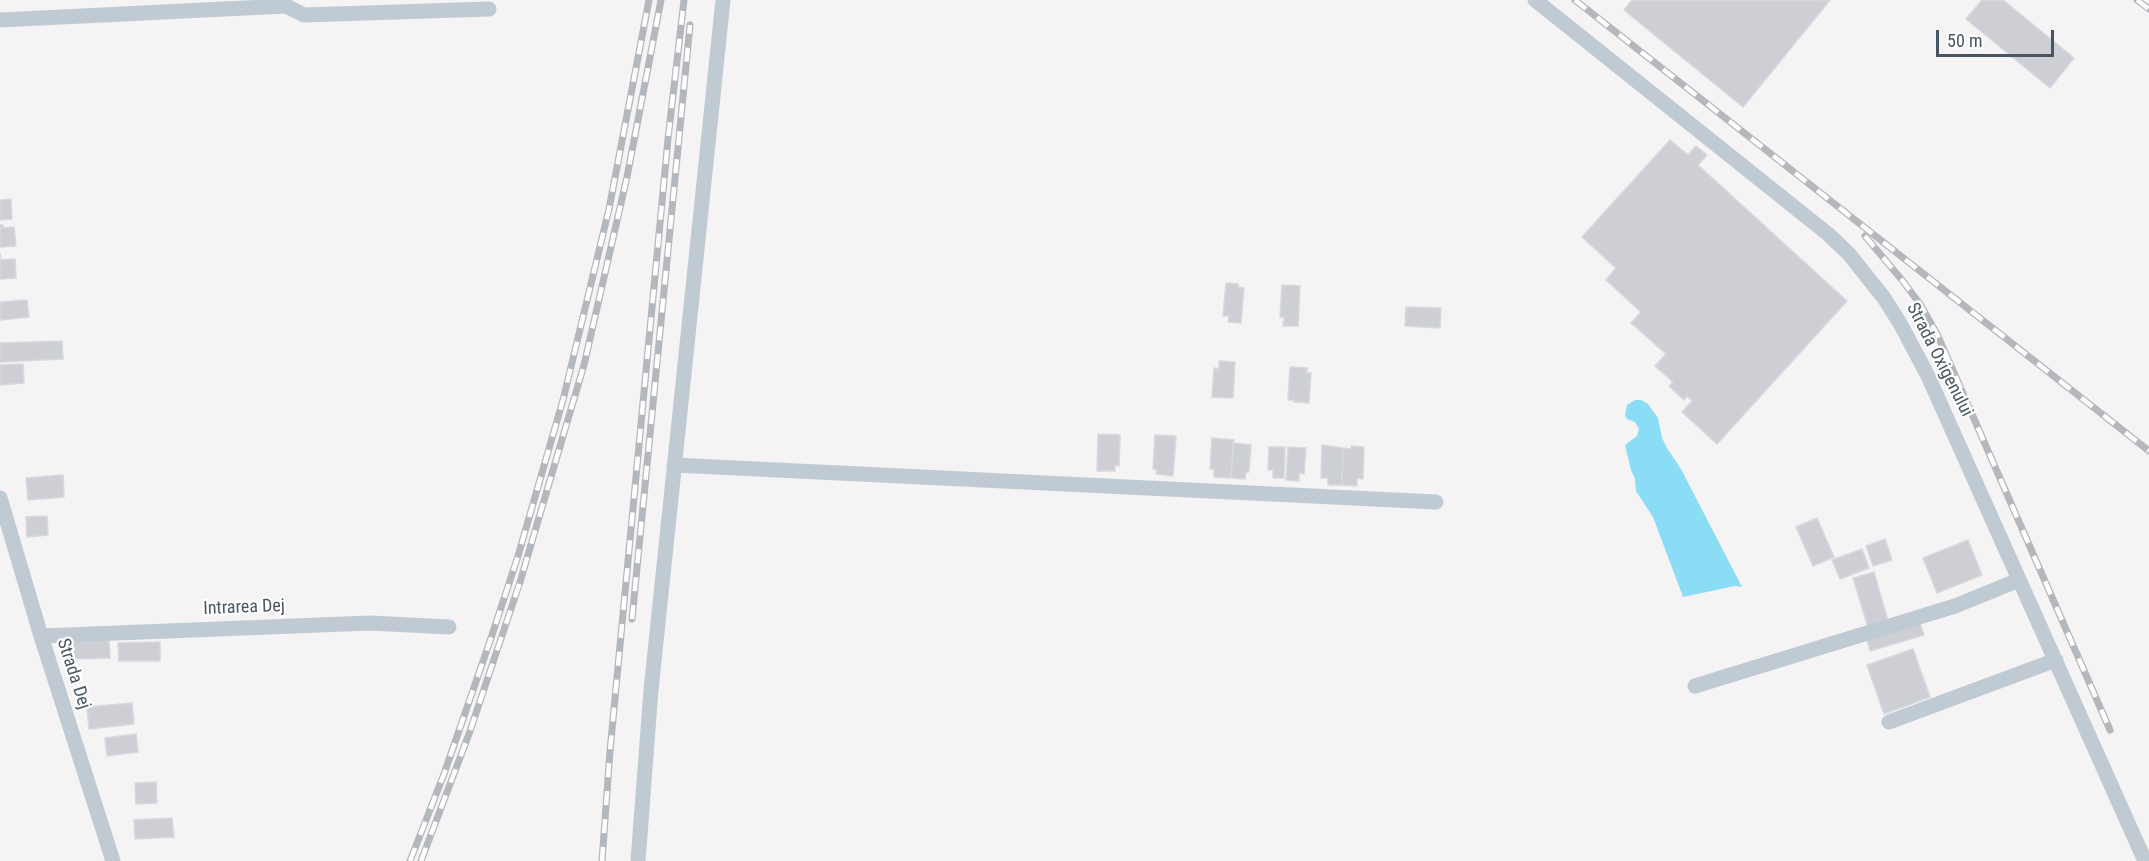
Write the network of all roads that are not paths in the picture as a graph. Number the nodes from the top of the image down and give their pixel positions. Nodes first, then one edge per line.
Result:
1 (723, 0) edge
2 (1535, 0) edge
3 (489, 9) dead end
4 (0, 20) edge
5 (675, 465) junction
6 (0, 498) edge
7 (1437, 502) dead end
8 (2019, 580) junction
9 (449, 627) dead end
10 (41, 636) junction
11 (2055, 660) junction
12 (1695, 686) dead end
13 (1889, 722) dead end
14 (113, 861) edge
15 (638, 861) edge
16 (2145, 861) edge

1 - 5 street
2 - 8 street, Strada Oxigenului
3 - 4 street
5 - 7 street
5 - 15 street
6 - 10 street, Strada Dej
8 - 11 street, Strada Oxigenului
8 - 12 street
9 - 10 street, Intrarea Dej
10 - 14 street, Strada Dej
11 - 13 street
11 - 16 street, Strada Oxigenului

